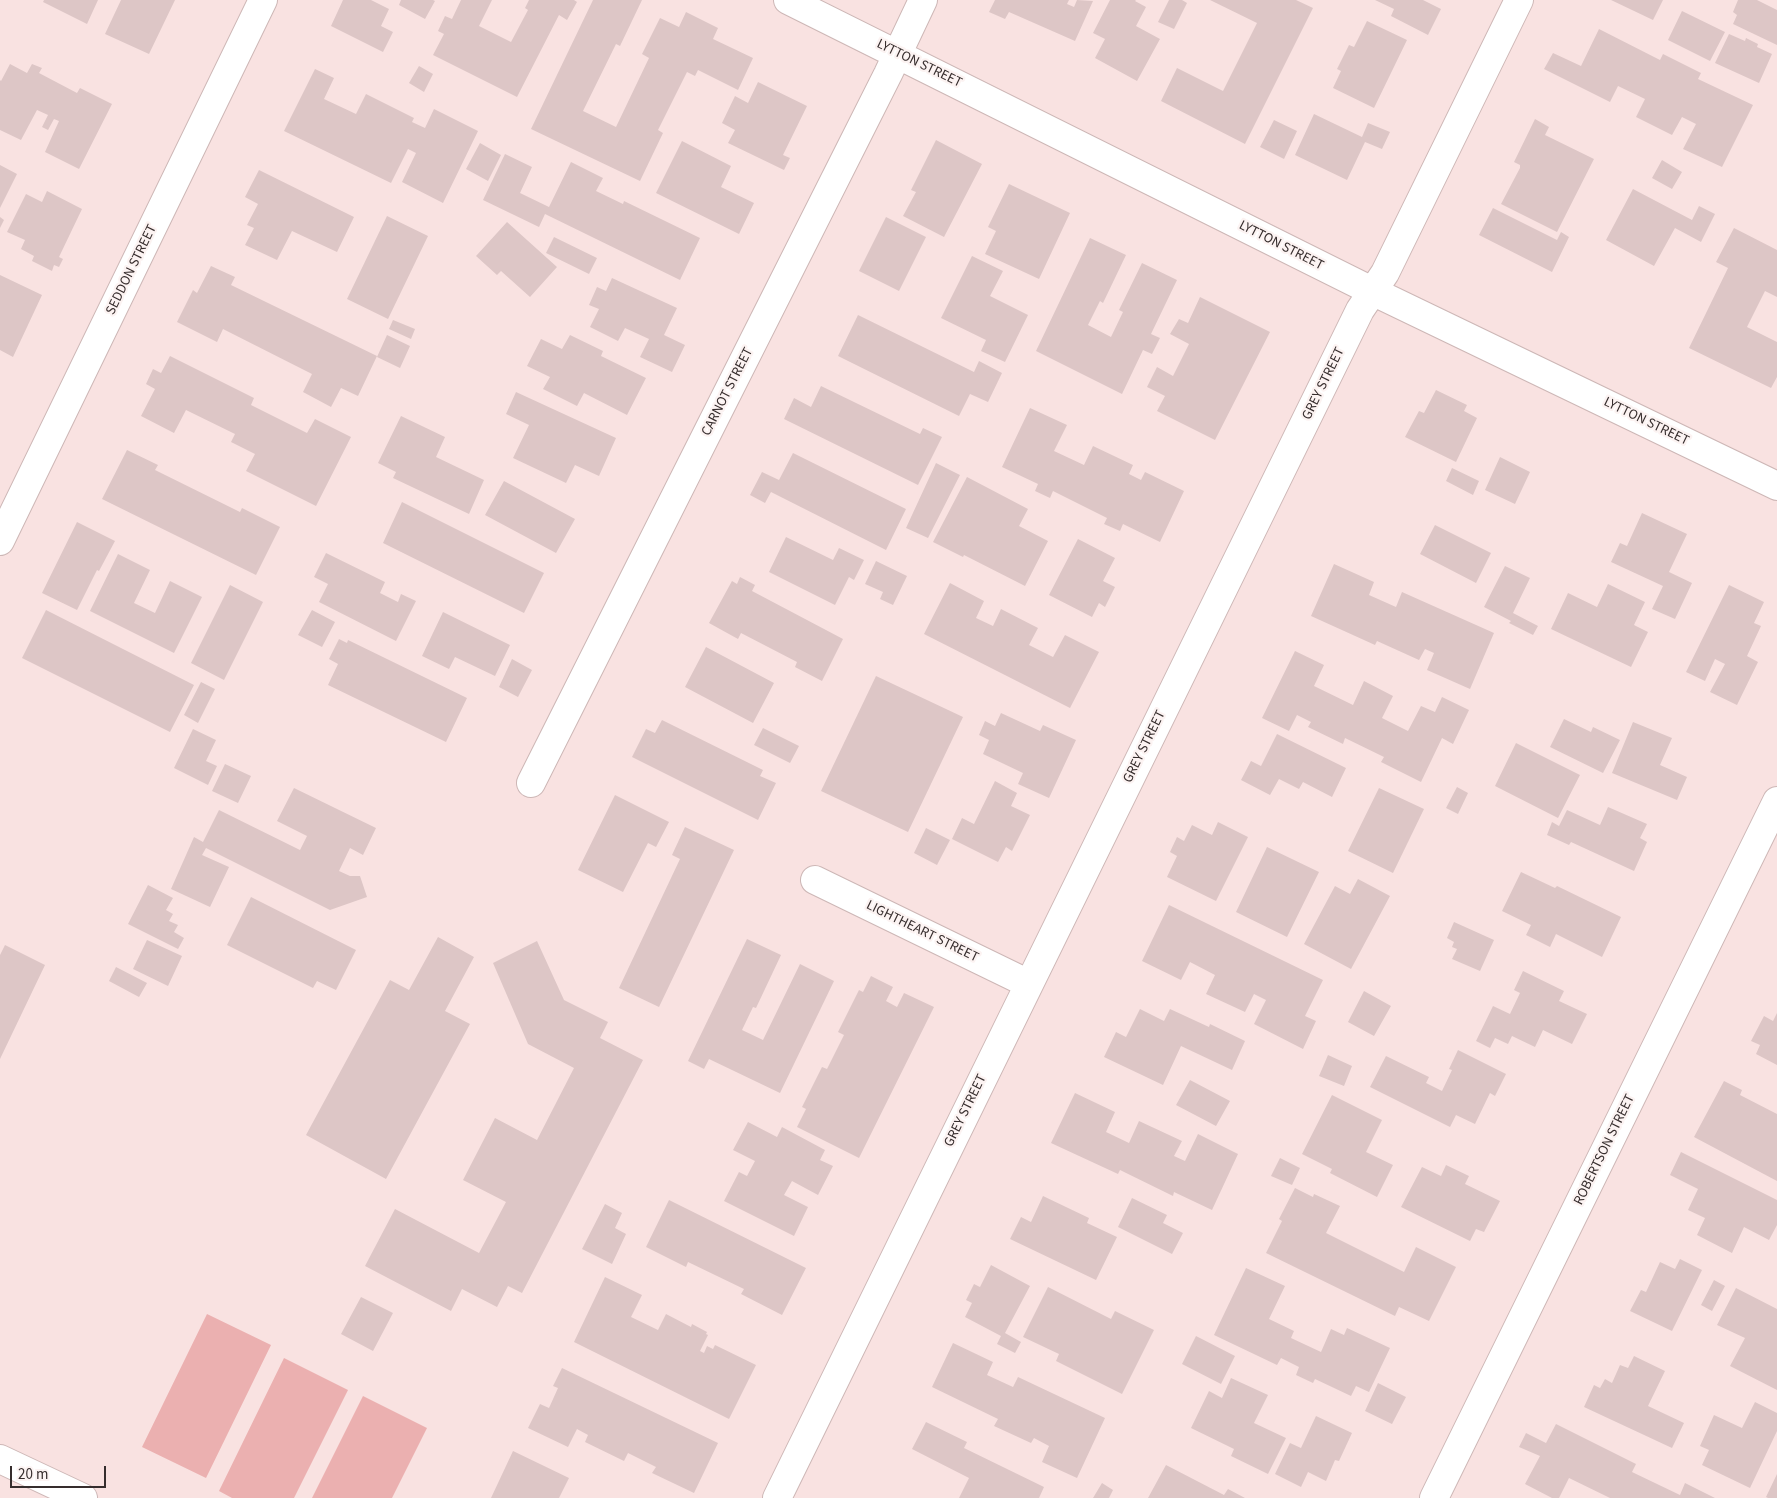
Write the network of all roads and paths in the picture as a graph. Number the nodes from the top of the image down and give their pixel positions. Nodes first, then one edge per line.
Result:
1 (263, 0) edge
2 (788, 0) edge
3 (923, 0) edge
4 (1519, 0) edge
5 (898, 53) junction
6 (1372, 291) junction
7 (1777, 486) edge
8 (0, 541) edge
9 (531, 783) dead end
10 (1777, 801) edge
11 (815, 880) dead end
12 (1028, 984) junction
13 (0, 1459) edge
14 (84, 1498) edge
15 (777, 1498) edge
16 (1434, 1498) edge

1 - 8 street, SEDDON STREET
2 - 5 street, LYTTON STREET
3 - 5 street, CARNOT STREET
4 - 6 street, GREY STREET
5 - 6 street, LYTTON STREET
5 - 9 street, CARNOT STREET
6 - 7 street, LYTTON STREET
6 - 12 street, GREY STREET
10 - 16 street, ROBERTSON STREET
11 - 12 street, LIGHTHEART STREET
12 - 15 street, GREY STREET
13 - 14 street

